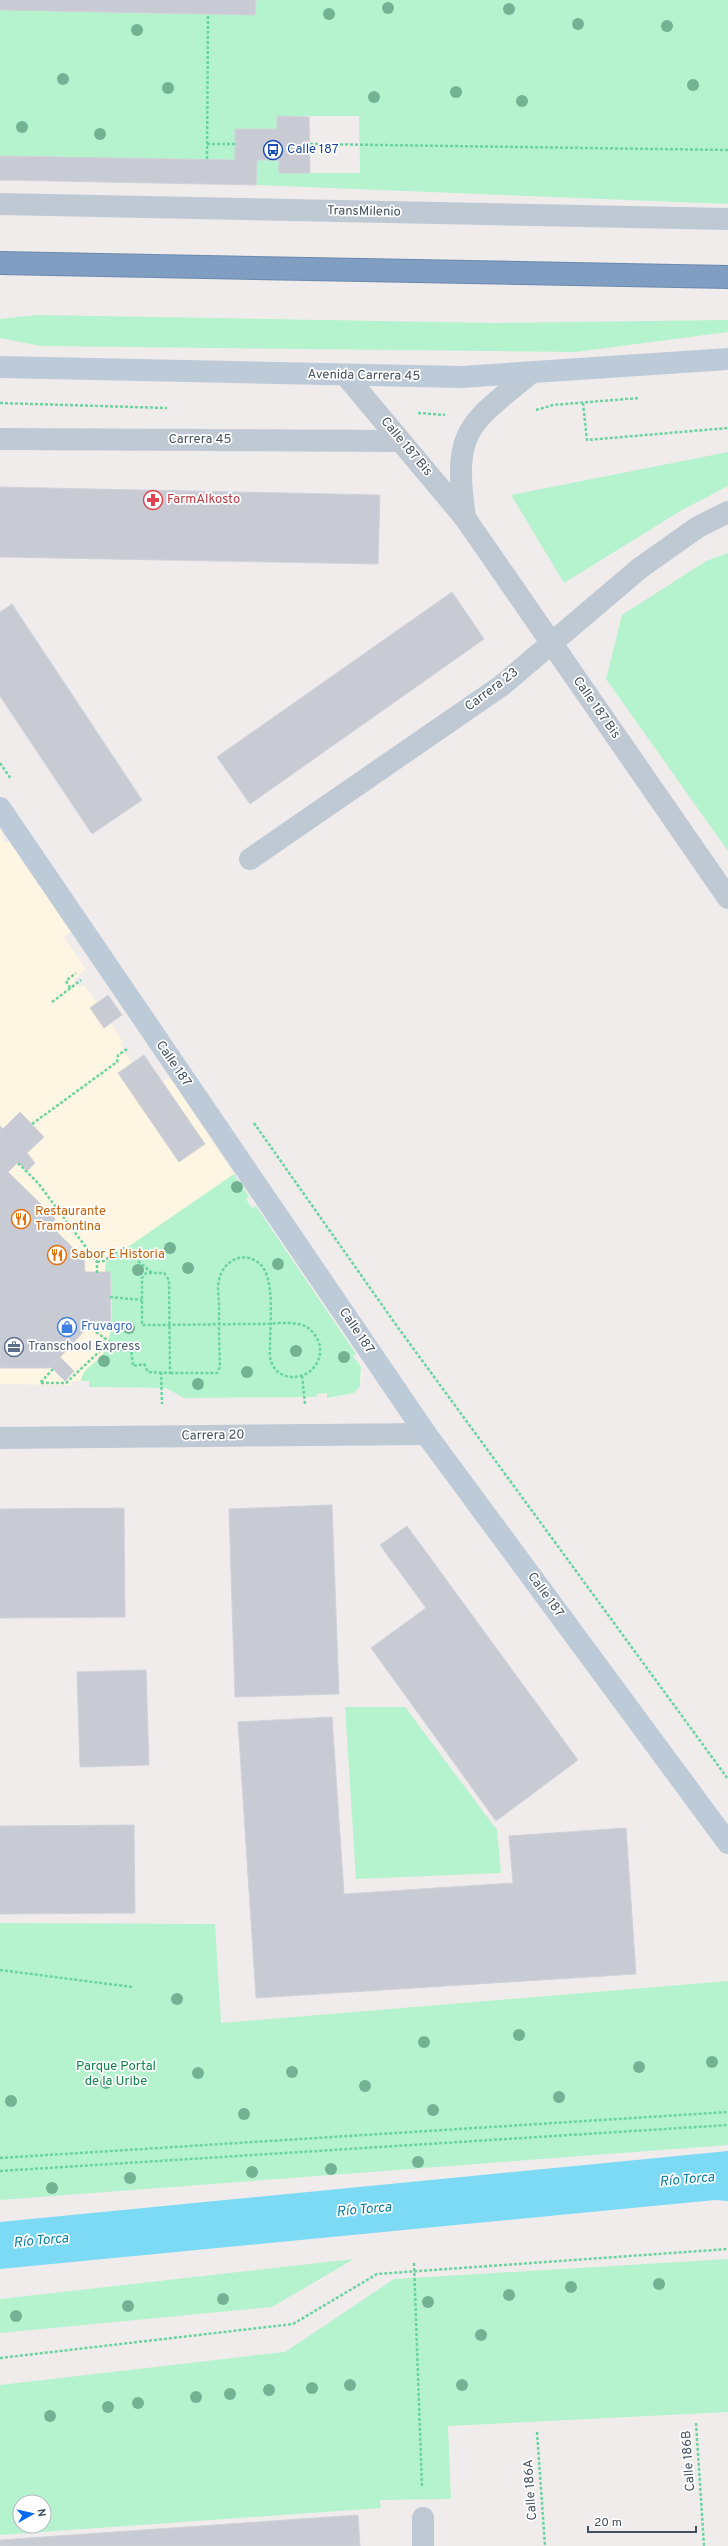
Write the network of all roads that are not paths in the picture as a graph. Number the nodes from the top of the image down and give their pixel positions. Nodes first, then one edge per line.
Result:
1 (0, 204) edge
2 (728, 219) edge
3 (0, 263) edge
4 (728, 277) edge
5 (728, 359) edge
6 (0, 367) edge
7 (531, 373) junction
8 (347, 376) junction
9 (0, 439) edge
10 (400, 441) junction
11 (728, 512) edge
12 (465, 518) junction
13 (551, 643) junction
14 (0, 808) edge
15 (250, 859) dead end
16 (728, 898) edge
17 (426, 1434) junction
18 (0, 1438) edge
19 (728, 1843) edge
20 (422, 2518) road end
21 (423, 2546) edge

1 - 2 street, TransMilenio
3 - 4 highway
5 - 7 street, Avenida Carrera 45
6 - 8 street, Avenida Carrera 45
7 - 8 street, Avenida Carrera 45
7 - 12 street, Calle 187 Bis
8 - 10 street, Calle 187 Bis
9 - 10 street, Carrera 45
10 - 12 street, Calle 187 Bis
11 - 13 street, Carrera 23
12 - 13 street, Calle 187 Bis
13 - 15 street, Carrera 23
13 - 16 street, Calle 187 Bis
14 - 17 street, Calle 187
17 - 18 street, Carrera 20
17 - 19 street, Calle 187
20 - 21 street

